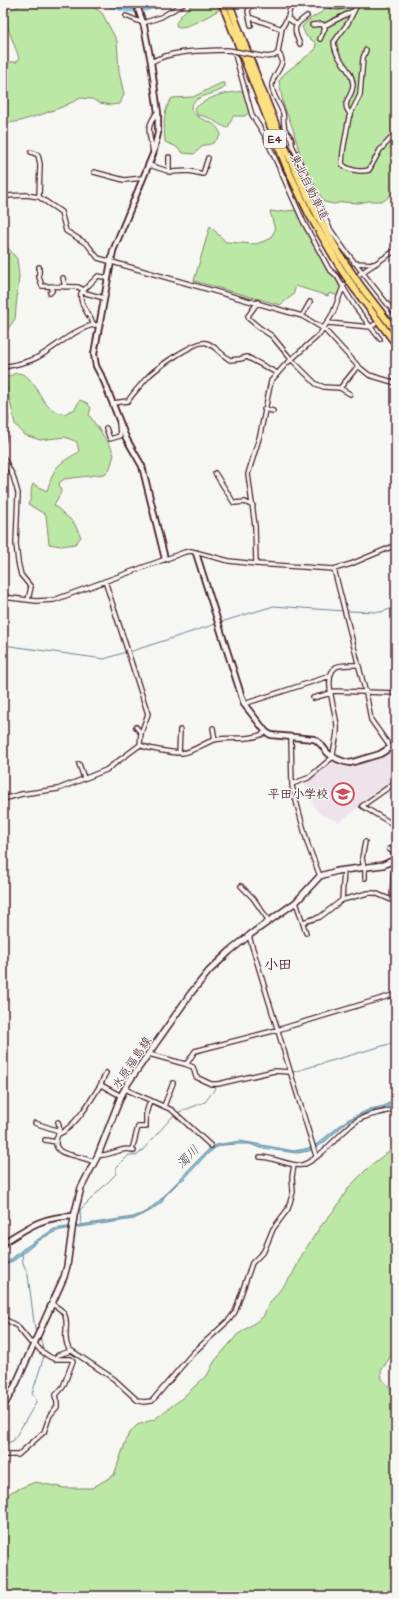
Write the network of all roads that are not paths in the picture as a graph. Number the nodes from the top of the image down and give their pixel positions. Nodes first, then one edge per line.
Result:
1 (185, 3) edge
2 (222, 3) edge
3 (229, 3) edge
4 (252, 3) edge
5 (291, 3) edge
6 (325, 3) edge
7 (349, 3) edge
8 (358, 3) edge
9 (136, 5) edge
10 (353, 11) junction
11 (126, 16) dead end
12 (307, 16) dead end
13 (249, 17) junction
14 (287, 18) junction
15 (143, 23) junction
16 (296, 24) junction
17 (251, 25) dead end
18 (312, 26) dead end
19 (324, 26) junction
20 (282, 29) junction
21 (320, 40) dead end
22 (300, 44) dead end
23 (366, 50) dead end
24 (234, 51) junction
25 (278, 53) junction
26 (151, 62) junction
27 (158, 111) junction
28 (350, 115) junction
29 (396, 133) edge
30 (31, 152) dead end
31 (154, 153) junction
32 (169, 157) dead end
33 (208, 158) dead end
34 (149, 165) junction
35 (94, 172) dead end
36 (170, 172) junction
37 (143, 178) junction
38 (6, 196) dead end
39 (39, 197) junction
40 (396, 250) edge
41 (111, 261) junction
42 (354, 263) junction
43 (375, 264) junction
44 (39, 267) dead end
45 (344, 267) junction
46 (360, 274) junction
47 (63, 278) dead end
48 (108, 278) junction
49 (344, 285) junction
50 (52, 286) junction
51 (65, 287) junction
52 (357, 287) junction
53 (83, 291) junction
54 (50, 294) dead end
55 (104, 298) junction
56 (258, 302) junction
57 (310, 302) dead end
58 (392, 311) junction
59 (396, 315) edge
60 (302, 316) junction
61 (386, 316) dead end
62 (328, 323) junction
63 (375, 324) dead end
64 (96, 325) junction
65 (371, 327) junction
66 (324, 329) junction
67 (396, 332) edge
68 (380, 339) dead end
69 (396, 344) edge
70 (292, 360) junction
71 (358, 366) junction
72 (3, 367) edge
73 (277, 373) junction
74 (396, 383) edge
75 (340, 388) junction
76 (350, 394) dead end
77 (3, 396) edge
78 (113, 403) junction
79 (264, 409) junction
80 (273, 411) dead end
81 (119, 421) junction
82 (106, 428) dead end
83 (3, 442) edge
84 (3, 457) edge
85 (215, 473) dead end
86 (253, 506) junction
87 (396, 545) edge
88 (196, 553) junction
89 (165, 559) junction
90 (256, 564) junction
91 (334, 568) junction
92 (105, 582) junction
93 (3, 597) edge
94 (28, 600) junction
95 (358, 665) junction
96 (330, 676) junction
97 (331, 692) junction
98 (365, 692) junction
99 (396, 693) edge
100 (313, 698) dead end
101 (244, 704) junction
102 (136, 727) dead end
103 (213, 728) dead end
104 (180, 730) dead end
105 (266, 732) junction
106 (141, 733) junction
107 (291, 736) junction
108 (215, 740) junction
109 (396, 744) edge
110 (140, 745) junction
111 (391, 748) junction
112 (179, 753) junction
113 (396, 755) edge
114 (333, 757) junction
115 (79, 764) dead end
116 (84, 778) junction
117 (396, 782) edge
118 (292, 784) junction
119 (3, 799) edge
120 (396, 826) edge
121 (365, 842) dead end
122 (390, 849) dead end
123 (396, 854) edge
124 (395, 860) edge
125 (364, 867) junction
126 (344, 870) junction
127 (320, 876) junction
128 (365, 878) dead end
129 (241, 886) dead end
130 (342, 900) junction
131 (394, 901) edge
132 (296, 902) junction
133 (270, 921) junction
134 (303, 922) junction
135 (306, 933) dead end
136 (249, 936) junction
137 (396, 994) edge
138 (277, 1030) junction
139 (149, 1054) junction
140 (185, 1064) junction
141 (290, 1072) junction
142 (106, 1073) dead end
143 (174, 1082) dead end
144 (101, 1085) junction
145 (125, 1089) junction
146 (121, 1096) junction
147 (150, 1100) junction
148 (164, 1106) junction
149 (396, 1108) edge
150 (58, 1122) dead end
151 (35, 1123) dead end
152 (59, 1132) junction
153 (45, 1140) dead end
154 (56, 1142) junction
155 (211, 1146) dead end
156 (98, 1155) junction
157 (316, 1156) junction
158 (260, 1157) dead end
159 (94, 1162) junction
160 (294, 1165) junction
161 (74, 1216) junction
162 (3, 1243) edge
163 (51, 1304) junction
164 (3, 1318) edge
165 (34, 1344) junction
166 (71, 1351) junction
167 (55, 1359) junction
168 (3, 1407) edge
169 (3, 1455) edge

1 - 15 street
2 - 45 highway, 東北自動車道 / E4
3 - 45 highway, 東北自動車道 / E4
4 - 13 street
5 - 14 street
6 - 7 street
8 - 10 street
9 - 15 street
10 - 19 street
10 - 28 street
11 - 15 street
12 - 16 street
13 - 17 street
13 - 20 street
14 - 16 street
14 - 20 street
15 - 26 street
16 - 22 street
18 - 19 street
19 - 21 street
20 - 25 street
23 - 28 street
24 - 25 street, bridge
24 - 26 street
24 - 49 street
25 - 42 street
26 - 27 street
27 - 31 street
27 - 31 street
28 - 29 street
30 - 39 street
31 - 34 street
32 - 36 street
33 - 36 street
34 - 36 street
34 - 37 street
35 - 37 street
37 - 41 street
38 - 39 street
39 - 41 street
40 - 43 street
41 - 48 street
41 - 56 street
42 - 43 street
42 - 46 street
43 - 46 street
44 - 50 street
45 - 52 highway, 東北自動車道 / E4, bridge
46 - 58 street
47 - 51 street
48 - 53 street
48 - 55 street
49 - 62 street
49 - 65 street
50 - 51 street
50 - 54 street
51 - 53 street
52 - 67 highway, 東北自動車道 / E4
52 - 69 highway, 東北自動車道 / E4
53 - 55 street
53 - 64 street
55 - 64 street
56 - 60 street
56 - 70 street
57 - 60 street
58 - 59 street
58 - 61 street
60 - 66 street
62 - 65 street
62 - 66 street
63 - 65 street
64 - 72 street
64 - 78 street
65 - 68 street
66 - 70 street
66 - 71 street
70 - 73 street
70 - 75 street
71 - 74 street
71 - 75 street
73 - 78 street
73 - 79 street
75 - 76 street
77 - 83 street
78 - 81 street
79 - 80 street
79 - 86 street
81 - 82 street
81 - 89 street
84 - 94 street
85 - 86 street
86 - 90 street
87 - 91 street
88 - 89 street
88 - 90 street
88 - 101 street
89 - 92 street
90 - 91 street
91 - 95 street
92 - 94 street
92 - 106 street
93 - 94 street
95 - 96 street
95 - 98 street
96 - 97 street
96 - 101 street
97 - 98 street
97 - 100 street
97 - 114 street
98 - 99 street
98 - 111 street
101 - 105 street
102 - 106 street
103 - 108 street
104 - 112 street
105 - 107 street
105 - 108 street
106 - 110 street
107 - 114 street
107 - 118 street
108 - 112 street
109 - 111 street
110 - 112 street
110 - 116 street
111 - 113 street
111 - 114 street
114 - 118 street
115 - 116 street
116 - 119 street
117 - 120 street
118 - 127 street
121 - 125 street
122 - 123 street
124 - 125 main road
124 - 131 street
125 - 126 main road
125 - 128 street
126 - 127 main road
126 - 130 street
127 - 132 main road, 水原福島線
129 - 133 street
130 - 131 street
130 - 134 street
132 - 133 main road, 水原福島線
132 - 134 street
133 - 136 main road, 水原福島線
134 - 135 street
136 - 138 street
136 - 139 main road, 水原福島線
137 - 138 street
138 - 140 street
138 - 141 street
139 - 140 street
139 - 145 main road, 水原福島線
140 - 141 street
141 - 157 street
142 - 144 street
143 - 148 street
144 - 146 street
144 - 152 street
145 - 146 main road, 水原福島線
145 - 147 street
146 - 156 main road, 水原福島線
147 - 148 street
147 - 156 street
148 - 155 street
149 - 157 street
150 - 152 street
151 - 152 street
152 - 154 street
153 - 154 street
154 - 159 street
156 - 159 main road, 水原福島線
157 - 160 street
158 - 160 street
159 - 161 main road, 水原福島線
160 - 166 street
161 - 162 street
161 - 163 main road, 水原福島線
163 - 165 main road, 水原福島線
163 - 166 street
164 - 165 street
165 - 167 street
165 - 168 main road, 水原福島線
166 - 167 street
167 - 169 street

